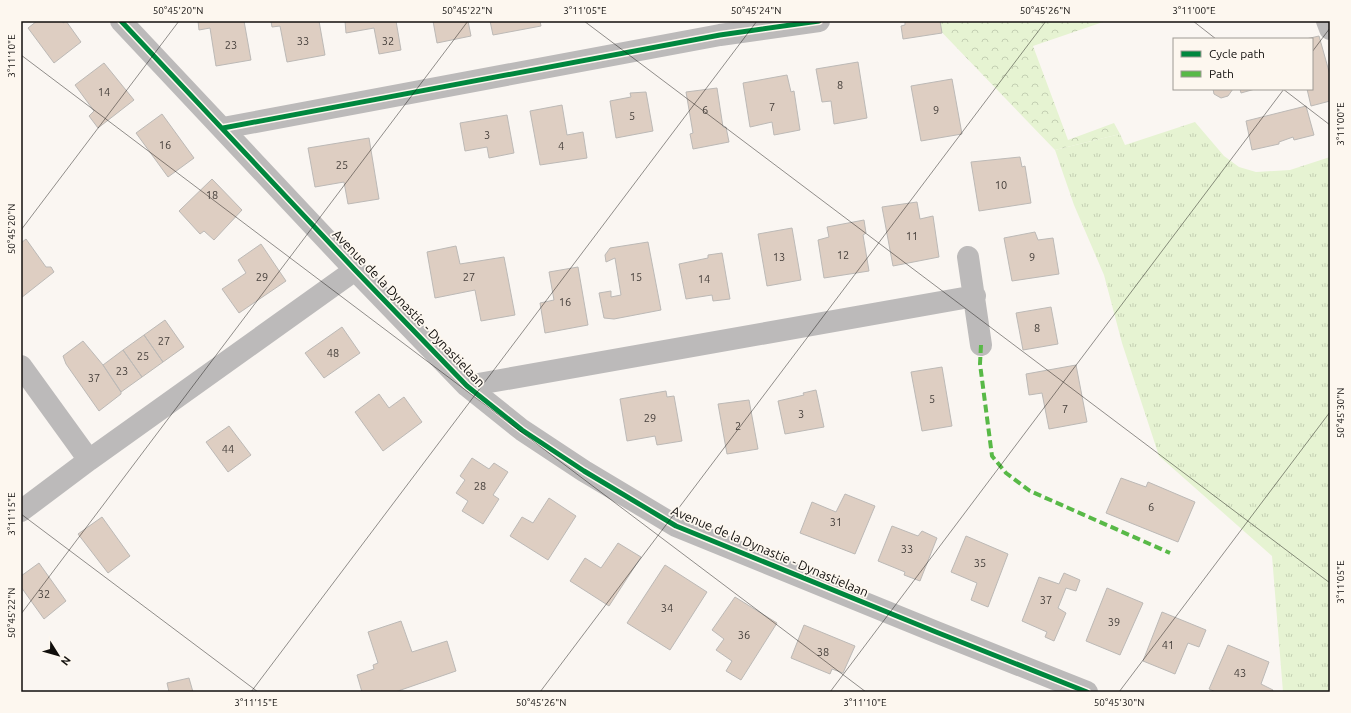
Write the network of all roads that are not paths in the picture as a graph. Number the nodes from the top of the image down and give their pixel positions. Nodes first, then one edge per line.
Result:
1 (121, 21) edge
2 (819, 21) edge
3 (1327, 21) edge
4 (719, 28) edge
5 (1330, 30) edge
6 (222, 128) junction
7 (968, 257) dead end
8 (355, 270) junction
9 (975, 296) junction
10 (981, 346) dead end
11 (21, 366) edge
12 (467, 386) junction
13 (89, 460) junction
14 (21, 512) edge
15 (1086, 692) edge

1 - 6 street, Avenue de la Dynastie - Dynastielaan
2 - 4 street
3 - 5 street
4 - 6 street
6 - 8 street, Avenue de la Dynastie - Dynastielaan
7 - 9 street
8 - 12 street, Avenue de la Dynastie - Dynastielaan
8 - 13 street
9 - 10 street
9 - 12 street
11 - 13 street
12 - 15 street, Avenue de la Dynastie - Dynastielaan
13 - 14 street

